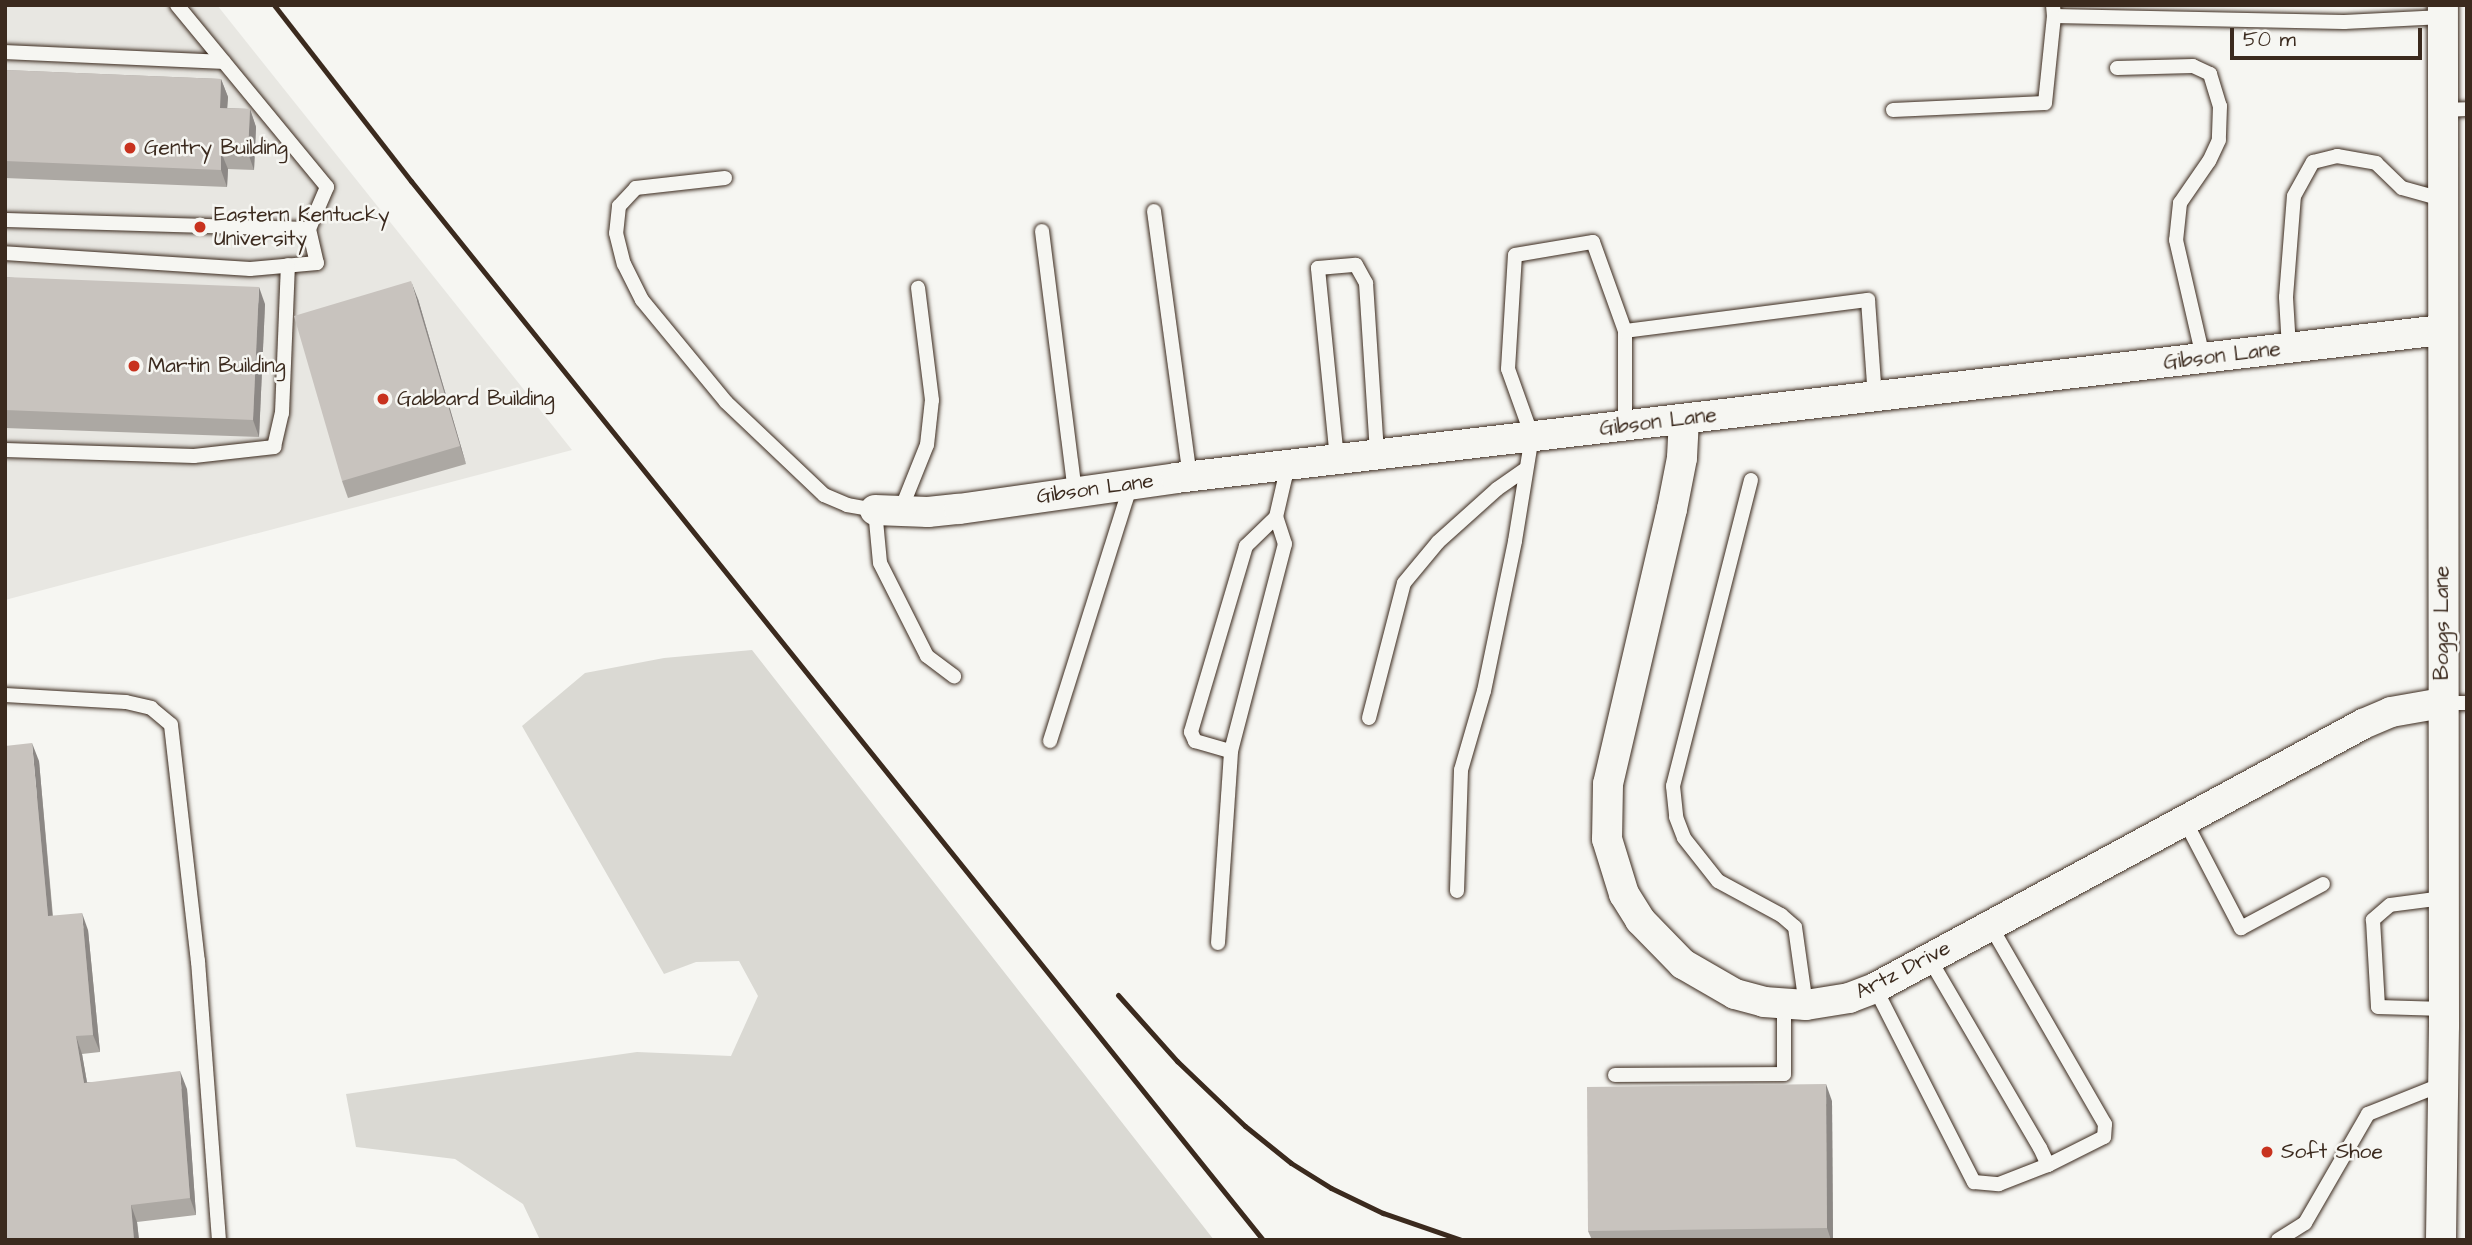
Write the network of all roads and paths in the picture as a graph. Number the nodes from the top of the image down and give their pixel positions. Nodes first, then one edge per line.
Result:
1 (177, 5) edge
2 (2054, 11) edge
3 (2443, 11) edge
4 (5, 52) edge
5 (224, 62) junction
6 (2118, 68) dead end
7 (1893, 110) dead end
8 (2454, 110) edge
9 (725, 178) dead end
10 (2442, 199) junction
11 (1154, 211) dead end
12 (5, 220) edge
13 (309, 229) junction
14 (1042, 231) dead end
15 (5, 253) edge
16 (288, 265) junction
17 (918, 288) dead end
18 (2442, 330) junction
19 (1625, 331) junction
20 (2289, 348) junction
21 (2203, 358) junction
22 (1875, 398) junction
23 (1684, 419) junction
24 (1625, 425) junction
25 (1532, 436) junction
26 (5, 450) edge
27 (1377, 453) junction
28 (1337, 459) junction
29 (1288, 465) junction
30 (1526, 469) junction
31 (1190, 476) junction
32 (1751, 480) dead end
33 (1131, 484) junction
34 (1075, 491) junction
35 (888, 511) junction
36 (1276, 517) junction
37 (954, 676) dead end
38 (5, 695) edge
39 (2455, 703) edge
40 (1369, 718) dead end
41 (1050, 741) dead end
42 (1231, 751) junction
43 (2185, 821) junction
44 (2323, 884) dead end
45 (1457, 891) dead end
46 (2443, 898) junction
47 (1990, 925) junction
48 (1218, 943) dead end
49 (1929, 958) junction
50 (1875, 988) junction
51 (1795, 1004) junction
52 (2444, 1009) junction
53 (1615, 1075) dead end
54 (2443, 1084) junction
55 (2048, 1165) junction
56 (219, 1240) edge
57 (2278, 1240) edge
58 (2441, 1240) edge

1 - 5 lane
2 - 3 lane
2 - 7 lane
3 - 8 street, Boggs Lane
4 - 5 lane
5 - 13 lane
6 - 21 lane
8 - 10 street, Boggs Lane
9 - 35 lane
10 - 18 street, Boggs Lane
10 - 20 lane
11 - 31 lane
12 - 13 lane
13 - 16 lane
14 - 34 lane
15 - 16 lane
16 - 26 lane
17 - 35 lane
18 - 20 street, Gibson Lane
18 - 39 street, Boggs Lane
19 - 22 lane
19 - 24 lane
19 - 25 lane
20 - 21 street, Gibson Lane
21 - 22 street, Gibson Lane
22 - 23 street, Gibson Lane
23 - 24 street, Gibson Lane
23 - 51 street, Artz Drive
24 - 25 street, Gibson Lane
25 - 27 street, Gibson Lane
25 - 30 lane
27 - 28 street, Gibson Lane
27 - 28 lane
28 - 29 street, Gibson Lane
29 - 31 street, Gibson Lane
29 - 36 lane
30 - 40 lane
30 - 45 lane
31 - 33 street, Gibson Lane
32 - 51 lane
33 - 34 street, Gibson Lane
33 - 41 lane
34 - 35 street, Gibson Lane
35 - 37 lane
36 - 42 lane
36 - 42 lane
38 - 56 lane
39 - 43 street, Artz Drive
39 - 46 street, Boggs Lane
42 - 48 lane
43 - 44 lane
43 - 47 street, Artz Drive
46 - 52 street, Boggs Lane
46 - 52 lane
47 - 49 street, Artz Drive
47 - 55 lane
49 - 50 street, Artz Drive
49 - 55 lane
50 - 51 street, Artz Drive
50 - 55 lane
51 - 53 lane
52 - 54 street, Boggs Lane
54 - 57 lane
54 - 58 street, Boggs Lane

